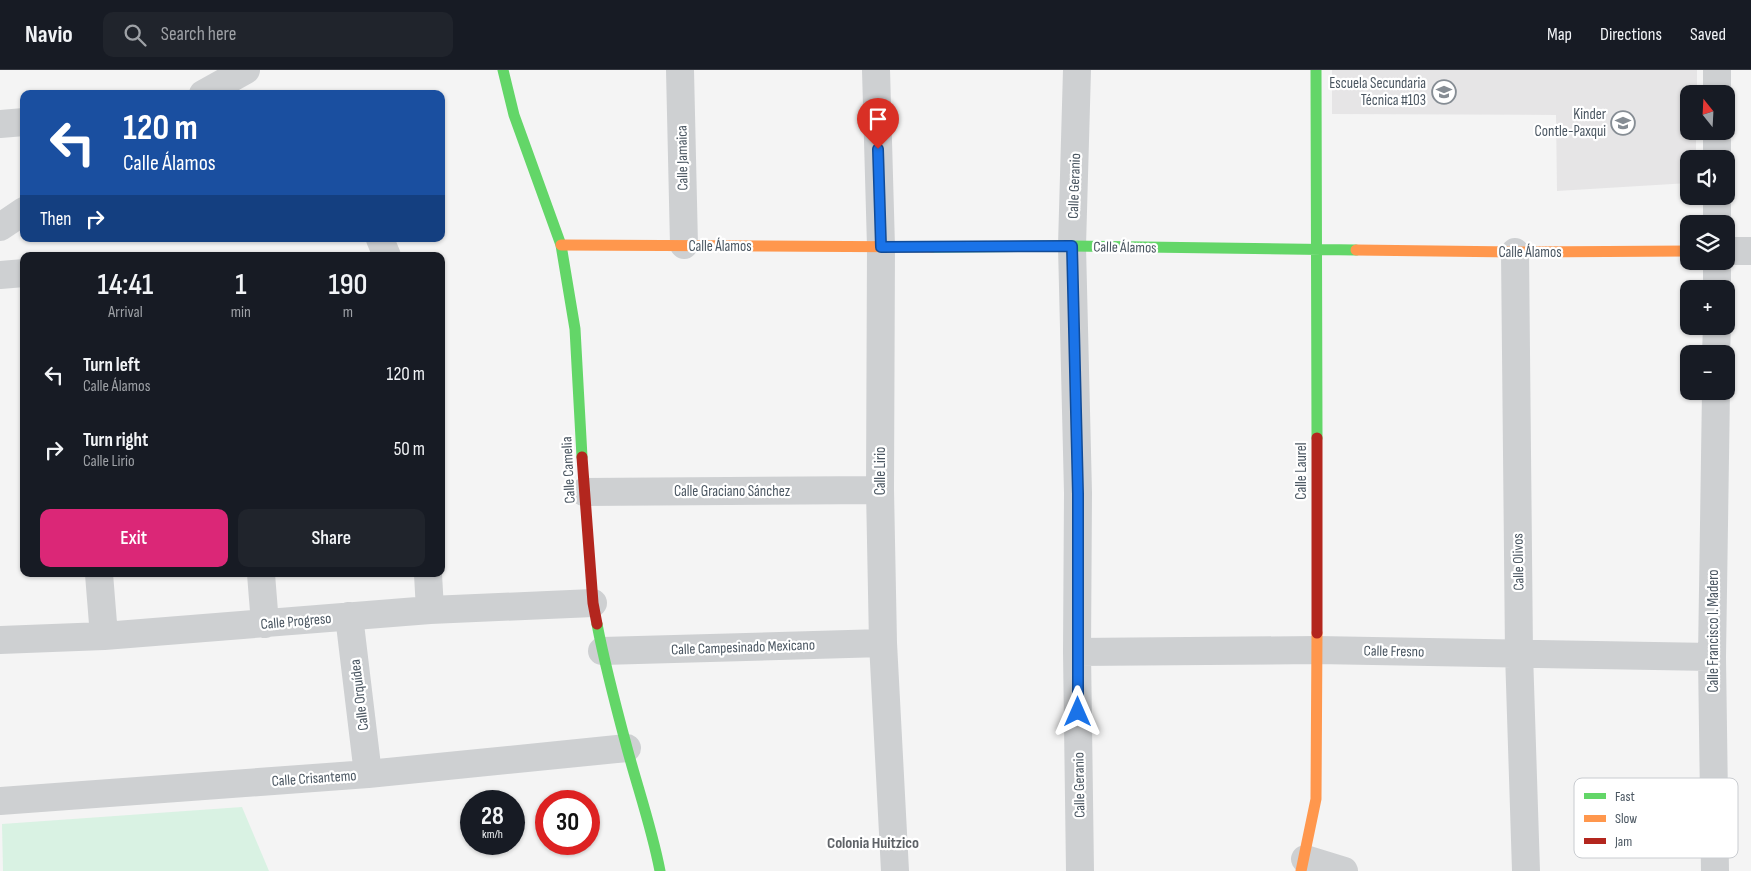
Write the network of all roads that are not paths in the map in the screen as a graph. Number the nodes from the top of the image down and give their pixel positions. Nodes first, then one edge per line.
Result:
1 (246, 70) edge
2 (503, 70) edge
3 (680, 70) edge
4 (876, 70) edge
5 (1077, 70) edge
6 (1316, 70) edge
7 (1717, 70) edge
8 (1717, 85) edge
9 (210, 90) edge
10 (20, 122) edge
11 (0, 124) edge
12 (20, 214) edge
13 (0, 227) edge
14 (560, 245) junction
15 (684, 245) junction
16 (1072, 246) junction
17 (881, 247) junction
18 (1316, 249) junction
19 (1680, 251) edge
20 (1735, 251) edge
21 (1751, 251) edge
22 (1515, 252) junction
23 (20, 272) edge
24 (0, 274) edge
25 (1716, 400) edge
26 (880, 490) junction
27 (584, 492) junction
28 (99, 577) edge
29 (261, 577) edge
30 (428, 577) edge
31 (593, 603) junction
32 (430, 610) junction
33 (349, 616) junction
34 (265, 624) junction
35 (104, 636) junction
36 (0, 640) edge
37 (883, 643) junction
38 (1318, 650) junction
39 (602, 651) junction
40 (1077, 652) junction
41 (1519, 653) junction
42 (1712, 656) junction
43 (627, 748) junction
44 (368, 774) junction
45 (1714, 778) edge
46 (0, 801) edge
47 (1715, 858) edge
48 (1303, 865) edge
49 (660, 871) edge
50 (895, 871) edge
51 (1080, 871) edge
52 (1344, 871) edge
53 (1526, 871) edge
54 (1715, 871) edge

1 - 9 street
2 - 14 street, Calle Camelia
3 - 15 street, Calle Jamaica
4 - 17 street, Calle Lirio
5 - 16 street, Calle Geranio
6 - 18 street, Calle Laurel
7 - 8 street
10 - 11 street
12 - 13 street
14 - 15 street, Calle Álamos
14 - 27 street, Calle Camelia
15 - 17 street, Calle Álamos
16 - 17 street, Calle Álamos
16 - 18 street, Calle Álamos
16 - 40 street, Calle Geranio
17 - 26 street, Calle Lirio
18 - 22 street, Calle Álamos
18 - 38 street, Calle Laurel
19 - 22 street, Calle Álamos
20 - 21 street
22 - 41 street, Calle Olivos
23 - 24 street
25 - 42 street, Calle Francisco I. Madero
26 - 27 street, Calle Graciano Sánchez
26 - 37 street, Calle Lirio
27 - 31 street, Calle Camelia
28 - 35 street
29 - 34 street
30 - 32 street
31 - 32 street, Calle Progreso
31 - 39 street, Calle Camelia
32 - 33 street, Calle Progreso
33 - 34 street, Calle Progreso
33 - 44 street, Calle Orquídea
34 - 35 street, Calle Progreso
35 - 36 street, Calle Progreso
37 - 39 street, Calle Campesinado Mexicano
37 - 50 street, Calle Lirio
38 - 40 street, Calle Fresno
38 - 41 street, Calle Fresno
38 - 48 street, Calle Laurel
39 - 43 street, Calle Camelia
40 - 51 street, Calle Geranio
41 - 42 street, Calle Fresno
41 - 53 street, Calle Olivos
42 - 45 street, Calle Francisco I. Madero
43 - 44 street, Calle Crisantemo
43 - 49 street, Calle Camelia
44 - 46 street, Calle Crisantemo
47 - 54 street, Calle Francisco I. Madero
48 - 52 street

